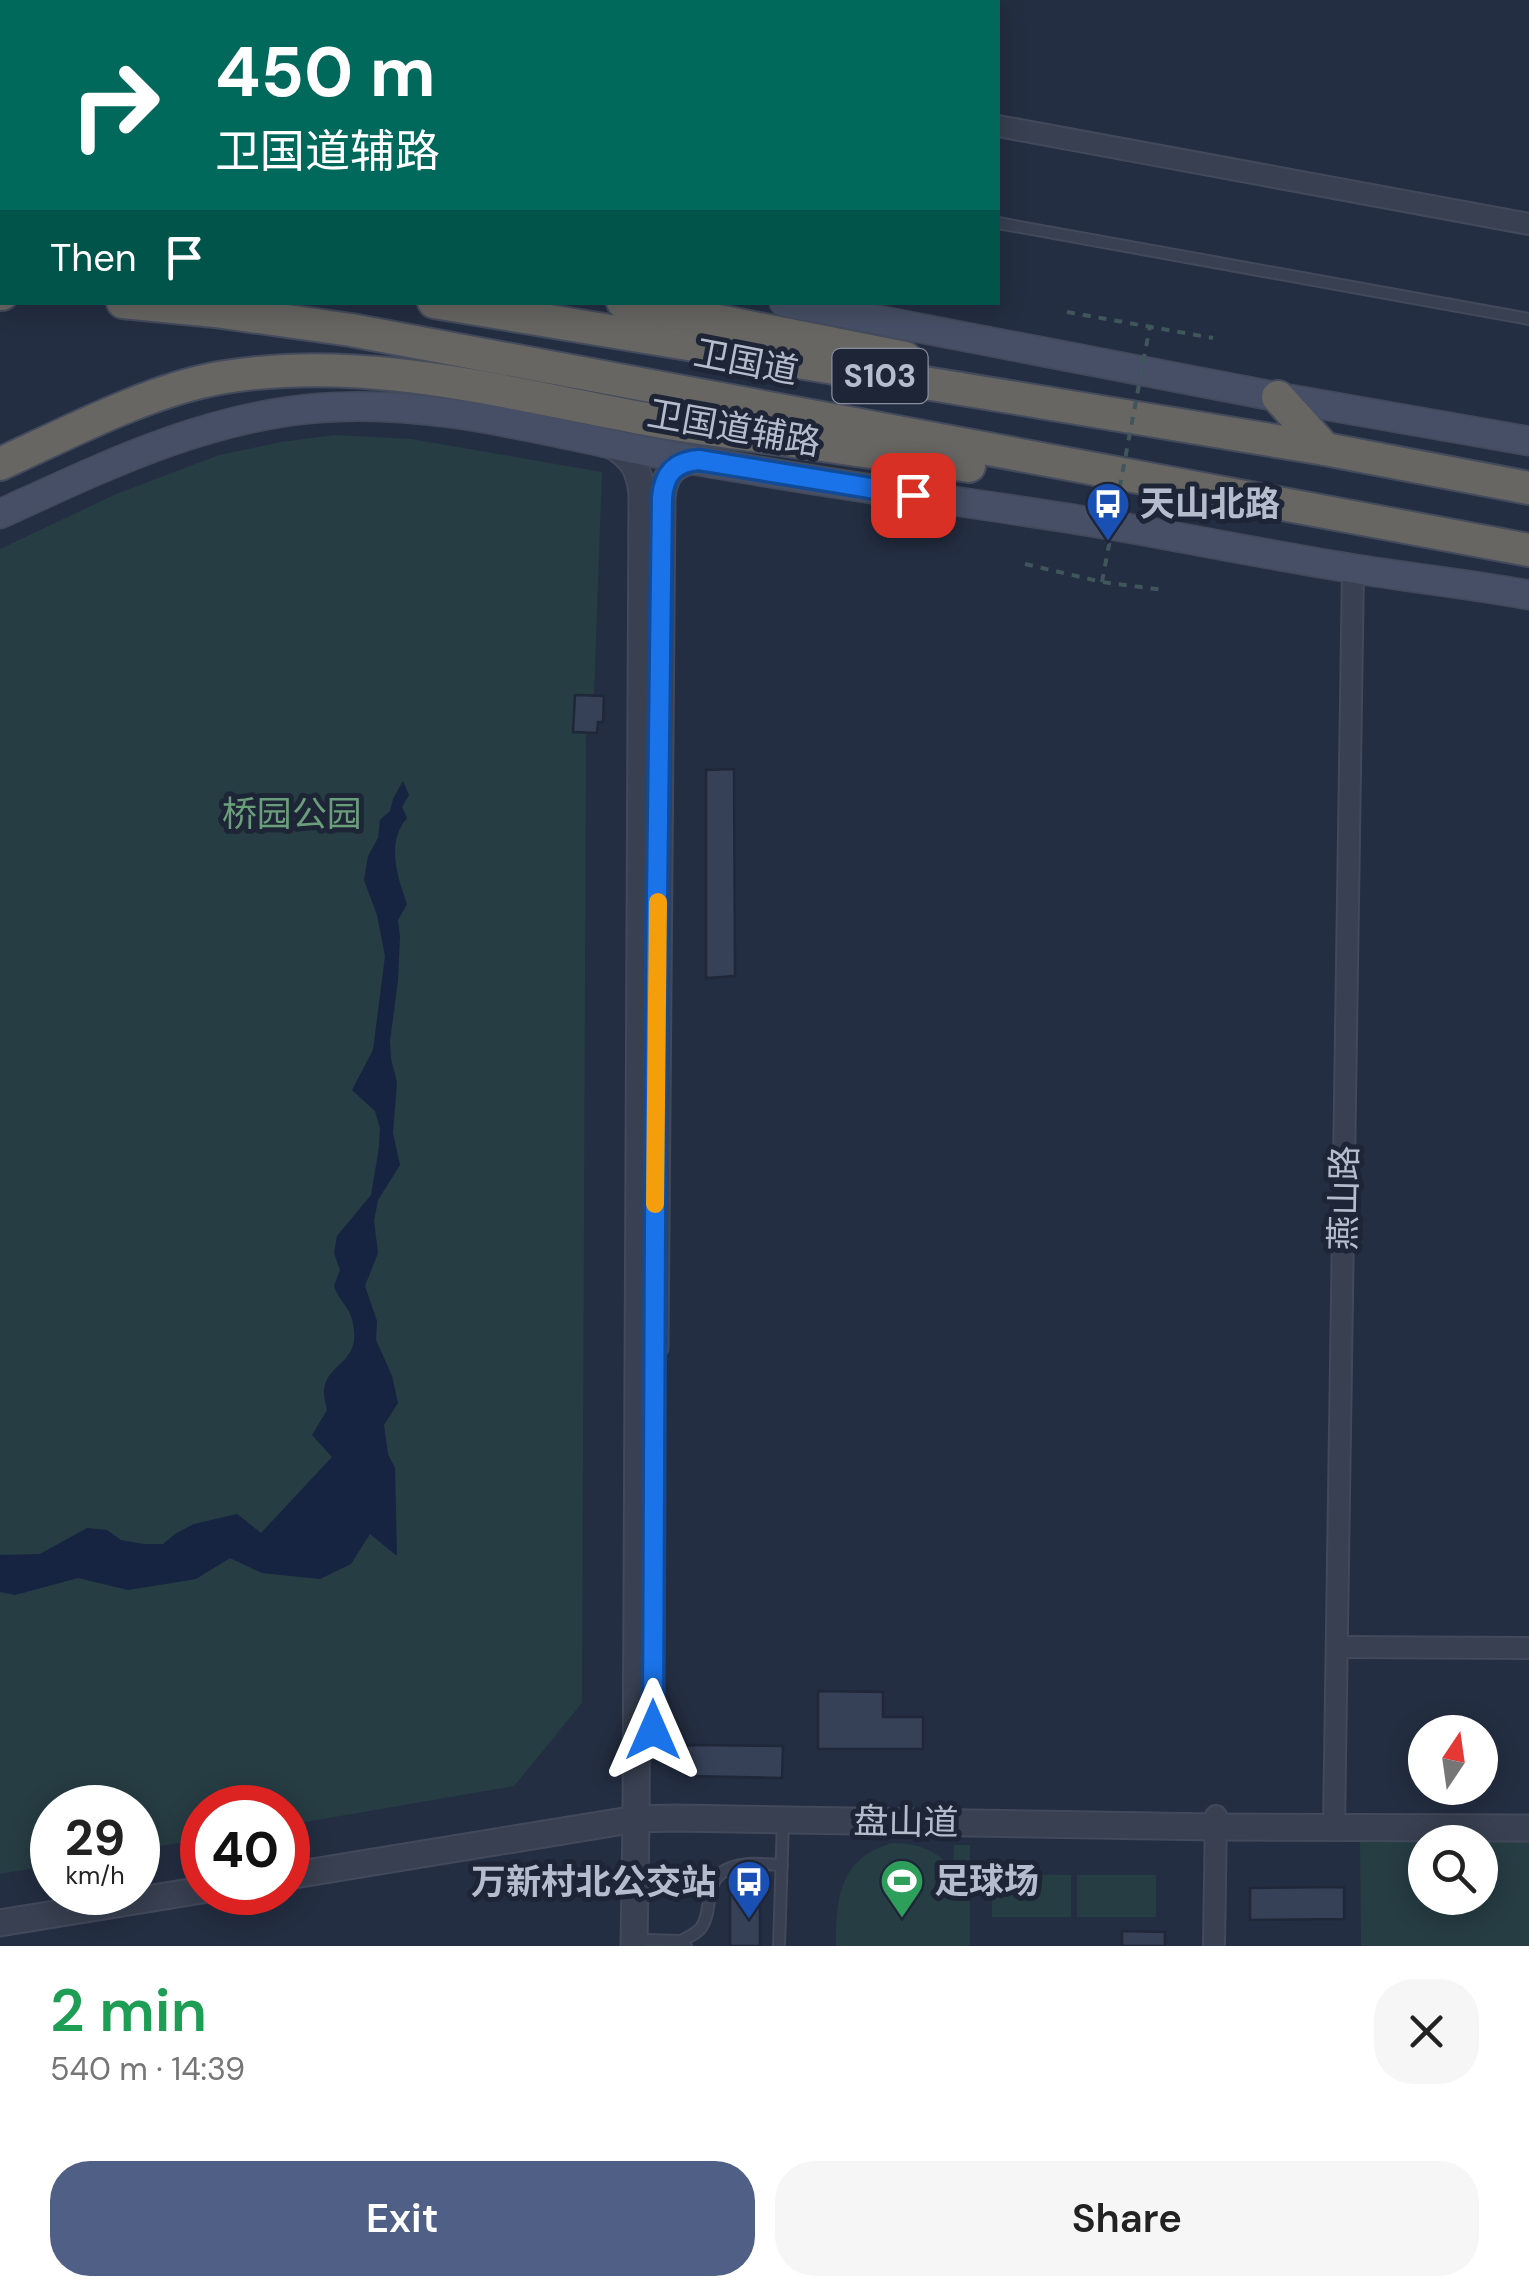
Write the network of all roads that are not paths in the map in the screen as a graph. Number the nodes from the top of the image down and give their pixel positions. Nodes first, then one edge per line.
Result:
1 (1000, 126) edge
2 (1000, 223) edge
3 (1529, 224) edge
4 (154, 305) edge
5 (452, 305) edge
6 (638, 305) edge
7 (799, 305) edge
8 (1529, 319) edge
9 (1278, 398) junction
10 (1529, 441) edge
11 (610, 444) junction
12 (1325, 449) junction
13 (699, 460) junction
14 (0, 464) edge
15 (1529, 488) edge
16 (1306, 508) junction
17 (0, 514) edge
18 (1529, 550) edge
19 (1353, 569) junction
20 (1529, 594) edge
21 (1337, 1648) junction
22 (1529, 1648) edge
23 (644, 1814) junction
24 (783, 1814) junction
25 (1529, 1816) edge
26 (1216, 1822) junction
27 (1334, 1822) junction
28 (1529, 1828) edge
29 (310, 1861) edge
30 (782, 1866) junction
31 (310, 1872) edge
32 (180, 1894) edge
33 (30, 1906) edge
34 (0, 1911) edge
35 (0, 1923) edge
36 (643, 1944) edge
37 (684, 1944) edge
38 (779, 1946) edge
39 (1214, 1946) edge

1 - 3 street
2 - 8 lane
4 - 16 highway, 卫国道 / S103
5 - 12 highway, 卫国道 / S103
6 - 12 highway
7 - 9 main road
9 - 10 main road
9 - 12 highway
11 - 13 main road, 卫国道辅路
11 - 17 main road, 卫国道辅路
11 - 23 street
12 - 15 highway, 卫国道 / S103
13 - 19 main road, 卫国道辅路
13 - 23 street
14 - 16 highway
16 - 18 highway, 卫国道 / S103
19 - 20 main road, 卫国道辅路
19 - 21 street, 燕山路
21 - 22 street
21 - 27 street, 燕山路
23 - 24 street, 盘山道
23 - 29 street, 盘山道
23 - 31 street, 盘山道
23 - 36 street
24 - 26 street, 盘山道
24 - 30 lane
25 - 27 street, 盘山道
26 - 27 street, 盘山道
26 - 39 street
27 - 28 street, 盘山道
30 - 37 lane
30 - 38 lane
32 - 35 street
33 - 34 street
36 - 37 lane

